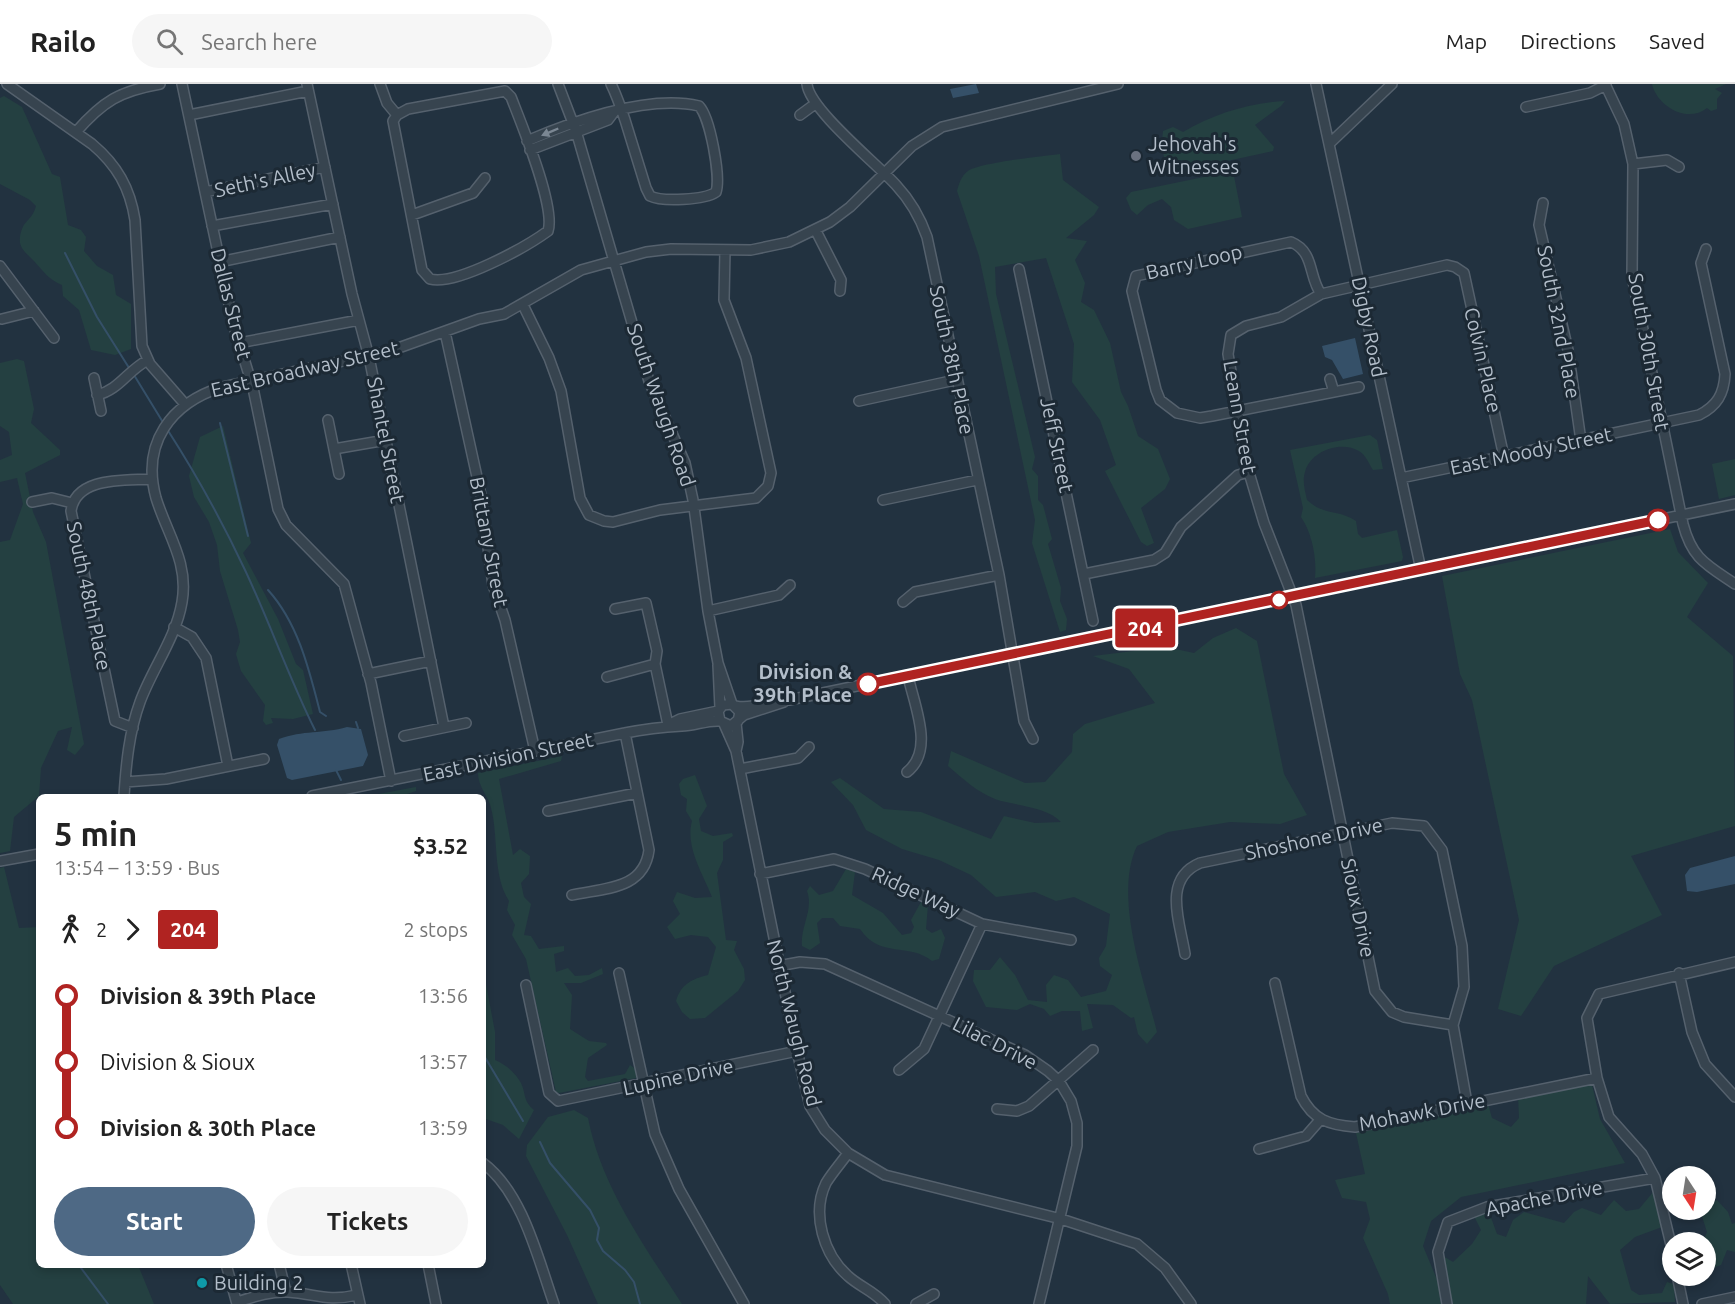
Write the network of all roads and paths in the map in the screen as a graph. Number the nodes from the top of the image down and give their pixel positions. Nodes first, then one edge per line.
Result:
1 (160, 84) edge
2 (182, 84) edge
3 (380, 84) edge
4 (558, 84) edge
5 (611, 84) edge
6 (807, 84) edge
7 (1118, 84) edge
8 (1316, 84) edge
9 (1392, 84) edge
10 (3, 85) edge
11 (1605, 85) edge
12 (308, 87) edge
13 (504, 87) edge
14 (815, 104) junction
15 (1526, 107) dead end
16 (617, 110) junction
17 (189, 115) junction
18 (397, 115) junction
19 (800, 116) dead end
20 (574, 127) junction
21 (76, 132) junction
22 (1329, 144) junction
23 (529, 146) junction
24 (1633, 164) junction
25 (325, 167) junction
26 (1679, 167) dead end
27 (885, 174) junction
28 (485, 178) dead end
29 (205, 192) junction
30 (1543, 203) dead end
31 (333, 204) junction
32 (412, 215) junction
33 (212, 226) junction
34 (816, 231) junction
35 (340, 237) junction
36 (1706, 249) dead end
37 (725, 250) junction
38 (615, 260) junction
39 (219, 262) junction
40 (0, 266) edge
41 (1455, 267) joint
42 (1019, 269) dead end
43 (1360, 285) junction
44 (840, 291) dead end
45 (1322, 294) junction
46 (523, 305) junction
47 (34, 311) junction
48 (2, 319) dead end
49 (359, 320) junction
50 (445, 332) junction
51 (54, 338) dead end
52 (239, 344) junction
53 (369, 357) junction
54 (148, 360) junction
55 (94, 378) dead end
56 (1330, 379) dead end
57 (250, 380) junction
58 (955, 380) junction
59 (1359, 387) dead end
60 (1334, 392) junction
61 (97, 395) junction
62 (859, 401) dead end
63 (184, 403) junction
64 (101, 411) dead end
65 (1237, 412) junction
66 (328, 420) dead end
67 (1661, 423) junction
68 (386, 440) junction
69 (1581, 441) junction
70 (334, 449) junction
71 (1504, 457) junction
72 (1249, 472) junction
73 (339, 474) dead end
74 (1401, 478) junction
75 (152, 479) junction
76 (977, 480) junction
77 (883, 500) dead end
78 (32, 502) dead end
79 (72, 503) junction
80 (1735, 504) edge
81 (694, 505) junction
82 (1681, 515) junction
83 (1421, 570) junction
84 (1084, 574) junction
85 (999, 575) junction
86 (1735, 583) edge
87 (790, 585) dead end
88 (1292, 597) junction
89 (903, 602) dead end
90 (615, 609) dead end
91 (708, 611) junction
92 (1093, 621) dead end
93 (174, 627) junction
94 (1011, 655) junction
95 (431, 661) junction
96 (718, 663) junction
97 (655, 664) junction
98 (368, 674) junction
99 (908, 676) junction
100 (607, 677) dead end
101 (789, 700) junction
102 (734, 705) junction
103 (720, 716) junction
104 (737, 722) junction
105 (466, 723) dead end
106 (668, 725) junction
107 (444, 727) junction
108 (133, 728) junction
109 (625, 733) junction
110 (404, 736) dead end
111 (1033, 739) dead end
112 (737, 747) junction
113 (809, 747) dead end
114 (535, 751) junction
115 (264, 759) dead end
116 (228, 766) junction
117 (740, 769) junction
118 (907, 772) dead end
119 (391, 781) junction
120 (125, 782) junction
121 (637, 793) junction
122 (124, 794) edge
123 (323, 794) edge
124 (548, 811) dead end
125 (1342, 834) junction
126 (36, 855) edge
127 (0, 861) edge
128 (760, 874) junction
129 (572, 895) dead end
130 (982, 924) junction
131 (1071, 940) dead end
132 (1185, 954) dead end
133 (1735, 962) edge
134 (778, 966) junction
135 (619, 973) dead end
136 (1679, 973) junction
137 (1275, 984) dead end
138 (526, 985) dead end
139 (940, 1016) junction
140 (1453, 1025) junction
141 (1093, 1050) dead end
142 (797, 1051) junction
143 (899, 1070) dead end
144 (1597, 1078) junction
145 (1059, 1081) junction
146 (644, 1084) junction
147 (1735, 1096) edge
148 (1467, 1103) junction
149 (997, 1109) dead end
150 (1320, 1120) junction
151 (1259, 1149) dead end
152 (848, 1153) junction
153 (486, 1166) edge
154 (1655, 1178) junction
155 (1061, 1219) junction
156 (1668, 1232) edge
157 (226, 1268) edge
158 (280, 1268) edge
159 (352, 1268) edge
160 (429, 1268) edge
161 (1679, 1286) edge
162 (286, 1292) junction
163 (934, 1294) dead end
164 (1735, 1297) edge
165 (358, 1299) edge
166 (237, 1303) edge
167 (436, 1304) edge
168 (554, 1304) edge
169 (744, 1304) edge
170 (885, 1304) edge
171 (916, 1304) edge
172 (1039, 1304) edge
173 (1191, 1304) edge
174 (1447, 1304) edge
175 (1683, 1304) edge
176 (1702, 1304) edge

1 - 21 street
2 - 17 street, Dallas Street
3 - 18 street
4 - 20 street, South Waugh Road
5 - 16 street
6 - 14 street, South 38th Place
7 - 27 street, East Broadway Street
8 - 22 street, Digby Road
9 - 22 street
10 - 21 street
11 - 15 street
11 - 24 street, South 30th Street
12 - 17 street
12 - 25 street, Shantel Street
13 - 18 street
13 - 23 street
14 - 19 street
14 - 27 street, South 38th Place
16 - 16 street
16 - 20 street
17 - 29 street, Dallas Street
18 - 32 street
20 - 23 street
20 - 38 street, South Waugh Road
21 - 54 street
22 - 43 street, Digby Road
23 - 32 street
24 - 26 street
24 - 67 street, South 30th Street
25 - 29 street, Seth's Alley
25 - 31 street, Shantel Street
27 - 34 street, East Broadway Street
27 - 58 street, South 38th Place
28 - 32 street
29 - 33 street, Dallas Street
30 - 69 street, South 32nd Place
31 - 33 street
31 - 35 street, Shantel Street
33 - 39 street, Dallas Street
34 - 37 street, East Broadway Street
34 - 44 street
35 - 39 street
35 - 49 street, Shantel Street
36 - 67 street, East Moody Street
37 - 38 street, East Broadway Street
37 - 81 street
38 - 46 street, East Broadway Street
38 - 81 street, South Waugh Road
39 - 52 street, Dallas Street
40 - 47 street
41 - 43 street, Leann Street
41 - 71 street, Colvin Place
42 - 84 street, Jeff Street
43 - 45 street, Leann Street
43 - 74 street, Digby Road
45 - 65 street, Leann Street
45 - 65 street, Barry Loop
46 - 50 street, East Broadway Street
46 - 81 street
47 - 48 street
47 - 51 street
49 - 52 street
49 - 53 street, Shantel Street
50 - 53 street, East Broadway Street
50 - 114 street, Brittany Street
52 - 57 street, Dallas Street
53 - 57 street, East Broadway Street
53 - 68 street, Shantel Street
54 - 61 street
54 - 63 street
55 - 61 street
56 - 60 street
57 - 63 street, East Broadway Street
57 - 98 street, Dallas Street
58 - 62 street
58 - 76 street, South 38th Place
59 - 60 street
60 - 65 street
61 - 64 street
63 - 75 street
65 - 72 street, Leann Street
66 - 70 street
67 - 69 street, East Moody Street
67 - 82 street, South 30th Street
68 - 70 street
68 - 95 street, Shantel Street
69 - 71 street, East Moody Street
70 - 73 street
71 - 74 street, East Moody Street
72 - 84 street
72 - 88 street, Leann Street
74 - 83 street, Digby Road
75 - 79 street, South 48th Place
75 - 93 street
76 - 77 street
76 - 85 street, South 38th Place
78 - 79 street
79 - 108 street, South 48th Place
80 - 82 street
81 - 91 street, South Waugh Road
82 - 83 street
82 - 86 street, South 30th Street
83 - 88 street
84 - 92 street, Jeff Street
85 - 89 street
85 - 94 street, South 38th Place
87 - 91 street
88 - 94 street
88 - 125 street, Sioux Drive
90 - 97 street
91 - 96 street, South Waugh Road
93 - 108 street
93 - 116 street
94 - 99 street
94 - 111 street, South 38th Place
95 - 98 street
95 - 107 street, Shantel Street
96 - 102 street, South Waugh Road
96 - 103 street, South Waugh Road
97 - 100 street
97 - 106 street
98 - 119 street, Dallas Street
99 - 101 street
99 - 118 street
101 - 102 street
101 - 104 street
102 - 103 street
102 - 104 street, South Waugh Road
103 - 104 street
103 - 106 street, East Division Street
103 - 112 street, North Waugh Road
104 - 112 street, North Waugh Road
105 - 107 street
106 - 109 street, East Division Street
107 - 110 street
108 - 120 street
109 - 114 street, East Division Street
109 - 121 street
112 - 117 street, North Waugh Road
113 - 117 street
114 - 119 street, East Division Street
115 - 116 street
116 - 120 street
117 - 128 street, North Waugh Road
119 - 123 street, East Division Street
120 - 122 street
121 - 124 street
121 - 129 street
125 - 132 street, Shoshone Drive
125 - 140 street, Sioux Drive
125 - 140 street, Shoshone Drive
126 - 127 street
128 - 130 street, Ridge Way
128 - 134 street, North Waugh Road
130 - 131 street, Ridge Way
130 - 139 street
133 - 136 street
134 - 139 street, Lilac Drive
134 - 142 street, North Waugh Road
135 - 146 street
136 - 144 street
136 - 147 street
137 - 150 street
138 - 146 street, Lupine Drive
139 - 143 street
139 - 145 street, Lilac Drive
140 - 148 street, Shoshone Drive
141 - 145 street
142 - 146 street, Lupine Drive
142 - 152 street, North Waugh Road
144 - 148 street, Mohawk Drive
144 - 154 street
145 - 149 street
145 - 155 street, Lilac Drive
146 - 169 street
148 - 150 street, Mohawk Drive
150 - 151 street
152 - 155 street, North Waugh Road
152 - 170 street
153 - 168 street
154 - 156 street
154 - 174 street, Apache Drive
155 - 172 street, Lilac Drive
155 - 173 street, North Waugh Road
157 - 166 street
158 - 162 street
159 - 165 street
160 - 167 street
161 - 175 street
162 - 165 street
162 - 166 street
163 - 171 street
164 - 176 street

